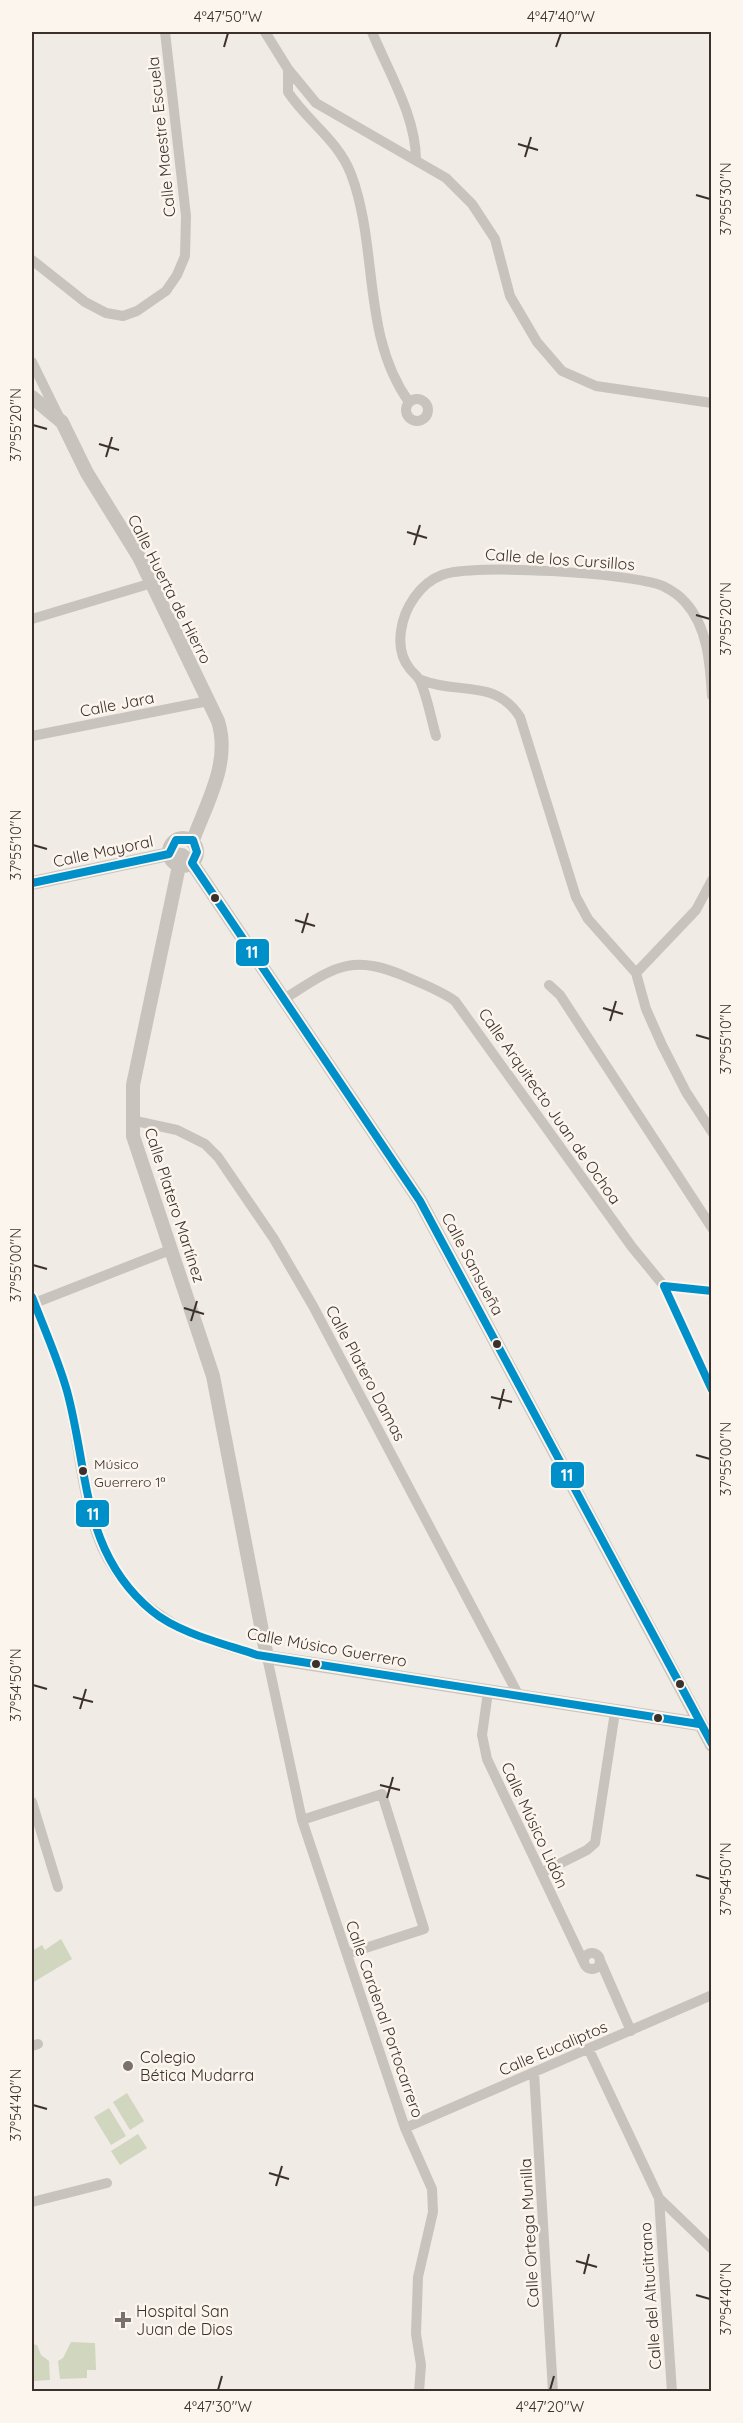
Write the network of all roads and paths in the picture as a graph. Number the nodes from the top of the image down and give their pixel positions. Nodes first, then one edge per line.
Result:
1 (165, 32) edge
2 (265, 32) edge
3 (372, 32) edge
4 (288, 69) junction
5 (416, 160) junction
6 (32, 260) edge
7 (32, 362) edge
8 (45, 388) junction
9 (32, 396) edge
10 (409, 402) dead end
11 (711, 403) edge
12 (62, 422) junction
13 (152, 583) junction
14 (32, 619) edge
15 (421, 680) junction
16 (711, 696) edge
17 (208, 701) junction
18 (32, 736) edge
19 (436, 736) dead end
20 (193, 840) junction
21 (181, 860) junction
22 (711, 880) edge
23 (32, 883) edge
24 (636, 973) junction
25 (549, 985) dead end
26 (285, 999) junction
27 (131, 1120) junction
28 (711, 1132) edge
29 (711, 1228) edge
30 (170, 1250) junction
31 (664, 1286) junction
32 (711, 1291) edge
33 (32, 1301) edge
34 (711, 1391) edge
35 (267, 1657) junction
36 (488, 1692) junction
37 (519, 1696) junction
38 (615, 1712) junction
39 (699, 1725) junction
40 (711, 1745) edge
41 (33, 1809) edge
42 (302, 1820) junction
43 (541, 1873) junction
44 (58, 1887) dead end
45 (347, 1954) junction
46 (711, 1995) edge
47 (631, 2031) junction
48 (589, 2050) junction
49 (534, 2072) junction
50 (405, 2128) junction
51 (107, 2183) dead end
52 (658, 2198) junction
53 (32, 2202) edge
54 (711, 2249) edge
55 (420, 2391) edge
56 (553, 2391) edge
57 (672, 2391) edge

1 - 6 street, Calle Maestre Escuela
2 - 4 street
3 - 5 street
4 - 5 street
4 - 10 street
5 - 11 street
7 - 8 street, Calle Huerta de Hierro
8 - 9 street
8 - 12 street, Calle Huerta de Hierro
9 - 12 street
12 - 13 street, Calle Huerta de Hierro
13 - 14 street
13 - 17 street, Calle Huerta de Hierro
15 - 16 street, Calle de los Cursillos
15 - 19 street, Calle de los Cursillos
15 - 24 street
17 - 18 street, Calle Jara
17 - 20 street, Calle Huerta de Hierro
20 - 21 street, Calle Platero Martínez
20 - 21 street
21 - 23 street, Calle Mayoral
21 - 26 street, Calle Sansueña
21 - 27 street, Calle Platero Martínez
22 - 24 street
24 - 28 street
25 - 29 street
26 - 31 street, Calle Arquitecto Juan de Ochoa
26 - 39 street, Calle Sansueña
27 - 30 street, Calle Platero Martínez
27 - 37 street, Calle Platero Damas
30 - 33 street
30 - 35 street, Calle Platero Martínez
31 - 32 street
31 - 34 street, Calle Arquitecto Juan de Ochoa
33 - 35 street, Calle Músico Guerrero
35 - 36 street, Calle Músico Guerrero
35 - 42 street, Calle Cardenal Portocarrero
36 - 37 street, Calle Músico Guerrero
36 - 43 street, Calle Músico Lidón
37 - 38 street, Calle Músico Guerrero
38 - 39 street, Calle Músico Guerrero
38 - 43 street
39 - 40 street, Calle Sansueña
41 - 44 street
42 - 45 street, Calle Cardenal Portocarrero
42 - 45 street
43 - 47 street, Calle Músico Lidón
45 - 50 street, Calle Cardenal Portocarrero
46 - 47 street, Calle Eucaliptos
47 - 48 street, Calle Eucaliptos
48 - 49 street, Calle Eucaliptos
48 - 52 street
49 - 50 street, Calle Eucaliptos
49 - 56 street, Calle Ortega Munilla
50 - 55 street, Calle Cardenal Portocarrero
51 - 53 street
52 - 54 street
52 - 57 street, Calle del Altucitrano

